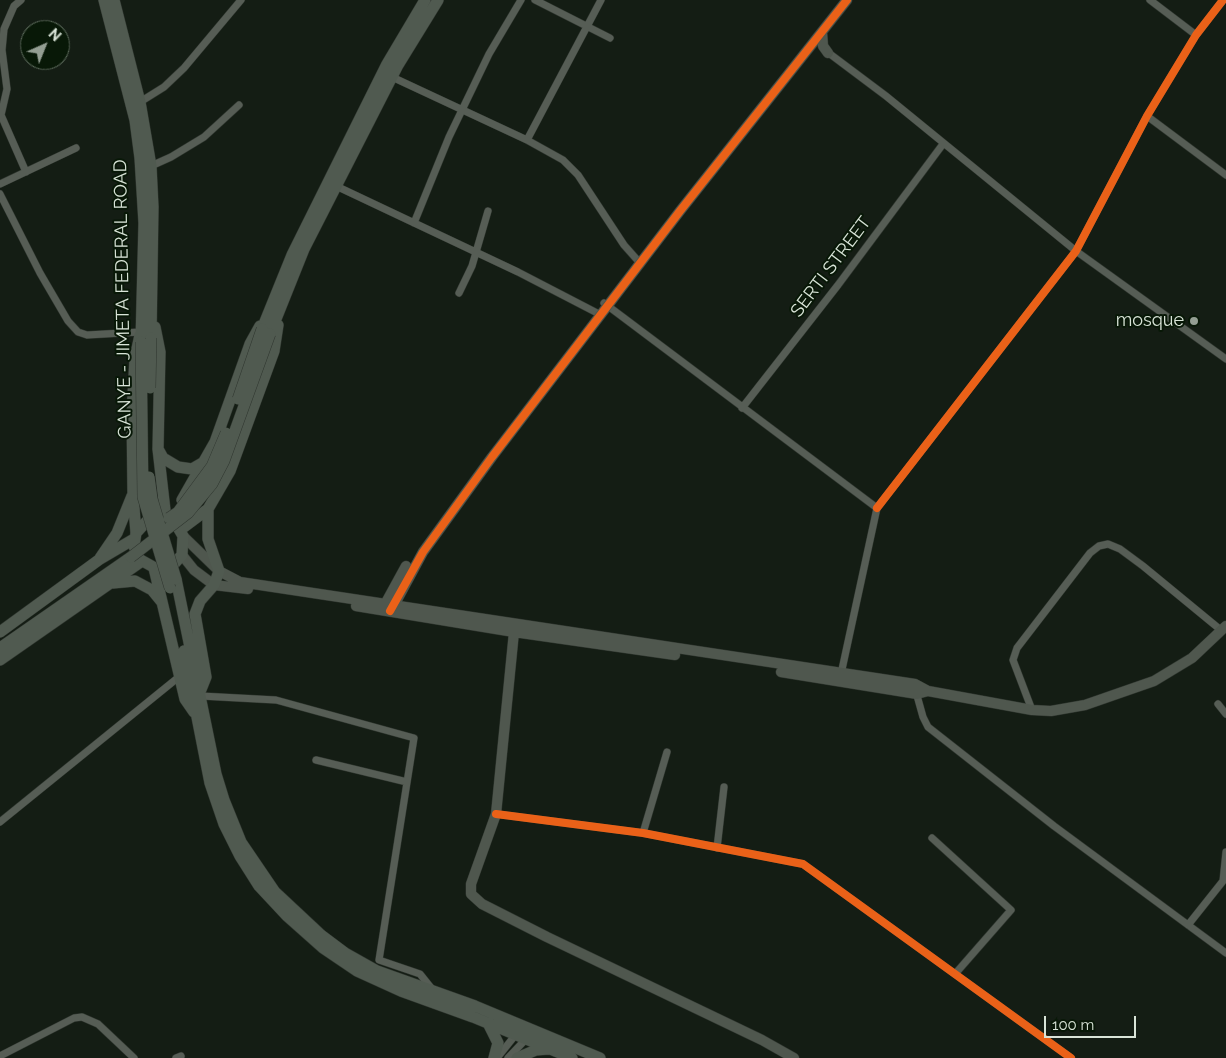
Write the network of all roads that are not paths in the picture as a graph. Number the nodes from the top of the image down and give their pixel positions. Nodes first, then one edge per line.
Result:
1 (21, 0) edge
2 (104, 0) edge
3 (114, 0) edge
4 (241, 0) edge
5 (425, 0) edge
6 (438, 0) edge
7 (521, 0) edge
8 (535, 0) edge
9 (601, 0) edge
10 (840, 0) edge
11 (847, 0) edge
12 (1150, 0) edge
13 (1223, 0) edge
14 (588, 26) junction
15 (822, 32) junction
16 (1196, 36) junction
17 (610, 38) dead end
18 (812, 40) junction
19 (828, 53) junction
20 (392, 77) junction
21 (140, 102) junction
22 (239, 105) dead end
23 (462, 110) junction
24 (1148, 116) junction
25 (526, 140) junction
26 (943, 144) junction
27 (76, 148) dead end
28 (151, 166) junction
29 (26, 172) junction
30 (1226, 175) edge
31 (0, 184) edge
32 (336, 186) junction
33 (0, 194) edge
34 (488, 211) dead end
35 (414, 223) junction
36 (1076, 251) junction
37 (475, 252) junction
38 (638, 262) junction
39 (459, 293) dead end
40 (606, 304) junction
41 (275, 308) junction
42 (152, 314) junction
43 (598, 314) junction
44 (143, 337) junction
45 (1226, 358) edge
46 (742, 408) junction
47 (158, 449) junction
48 (205, 462) junction
49 (133, 495) junction
50 (877, 508) junction
51 (208, 509) junction
52 (167, 520) junction
53 (181, 533) junction
54 (135, 536) junction
55 (182, 554) junction
56 (134, 556) junction
57 (100, 559) junction
58 (154, 568) junction
59 (218, 571) junction
60 (113, 583) junction
61 (173, 583) junction
62 (214, 585) junction
63 (163, 603) junction
64 (388, 607) junction
65 (1224, 629) edge
66 (0, 632) edge
67 (514, 632) junction
68 (0, 638) edge
69 (0, 648) edge
70 (0, 660) edge
71 (841, 674) junction
72 (180, 676) junction
73 (916, 689) junction
74 (200, 694) junction
75 (1218, 704) dead end
76 (1032, 710) junction
77 (195, 714) junction
78 (1226, 714) edge
79 (667, 752) dead end
80 (316, 760) dead end
81 (407, 782) junction
82 (724, 787) dead end
83 (496, 814) junction
84 (0, 822) edge
85 (643, 833) junction
86 (932, 838) dead end
87 (717, 848) junction
88 (1226, 852) edge
89 (1188, 925) junction
90 (1226, 953) edge
91 (955, 974) junction
92 (436, 994) junction
93 (488, 1023) junction
94 (524, 1032) junction
95 (550, 1049) junction
96 (0, 1056) edge
97 (134, 1058) edge
98 (176, 1058) edge
99 (181, 1058) edge
100 (495, 1058) edge
101 (508, 1058) edge
102 (517, 1058) edge
103 (572, 1058) edge
104 (600, 1058) edge
105 (794, 1058) edge
106 (1072, 1058) edge

1 - 29 street
2 - 44 main road, GANYE - JIMETA FEDERAL ROAD
3 - 21 main road, GANYE - JIMETA FEDERAL ROAD
4 - 21 street
5 - 41 main road
6 - 20 main road
7 - 23 street
8 - 14 street
9 - 14 street
10 - 18 main road
11 - 15 main road
12 - 16 street
13 - 16 street
14 - 17 street
14 - 25 street
15 - 18 main road
15 - 19 main road
16 - 24 street
18 - 19 street
18 - 38 main road
19 - 26 street
20 - 23 street
20 - 32 main road
21 - 28 main road, GANYE - JIMETA FEDERAL ROAD
22 - 28 street
23 - 25 street
23 - 35 street
24 - 30 street
24 - 36 street
25 - 38 street
26 - 36 street
26 - 46 street, SERTI STREET
27 - 29 street
28 - 42 main road, GANYE - JIMETA FEDERAL ROAD
29 - 31 street
32 - 35 street
32 - 41 main road
33 - 44 street
34 - 37 street
35 - 37 street
36 - 45 street
36 - 50 street
37 - 39 street
37 - 43 street
38 - 40 main road
40 - 43 main road
40 - 46 street
41 - 48 main road
41 - 51 main road
41 - 56 main road, bridge
42 - 44 main road, GANYE - JIMETA FEDERAL ROAD
42 - 47 main road
43 - 64 main road
44 - 49 main road
44 - 61 main road, GANYE - JIMETA FEDERAL ROAD, bridge
46 - 50 street
47 - 48 main road
47 - 52 main road
48 - 52 main road
49 - 54 main road
49 - 57 main road
50 - 71 street
51 - 53 main road
51 - 59 main road
52 - 53 main road
52 - 54 main road
53 - 55 main road
53 - 59 main road
54 - 56 main road
54 - 57 main road
55 - 58 main road
55 - 62 main road
56 - 58 main road
56 - 60 main road
56 - 68 main road
56 - 69 main road
57 - 66 main road
58 - 63 main road
59 - 62 main road
59 - 64 main road
60 - 63 main road
60 - 70 main road
61 - 74 main road
61 - 77 main road
62 - 64 main road
62 - 74 main road
63 - 72 main road
64 - 67 main road
64 - 71 main road
65 - 76 main road
65 - 76 street
67 - 73 main road
67 - 83 main road
71 - 73 main road
72 - 77 main road
72 - 84 street
73 - 76 main road
73 - 89 street
74 - 81 street
74 - 92 main road
75 - 78 street
77 - 93 main road
79 - 85 street
80 - 81 street
81 - 92 street
82 - 87 street
83 - 85 street
83 - 105 main road
85 - 87 street
86 - 91 street
87 - 91 street
88 - 89 street
89 - 90 street
91 - 106 street
92 - 94 main road
93 - 94 main road
93 - 100 main road
94 - 95 main road
94 - 100 street
94 - 101 street
94 - 104 main road
95 - 102 main road
95 - 103 main road
96 - 97 street
98 - 99 street

